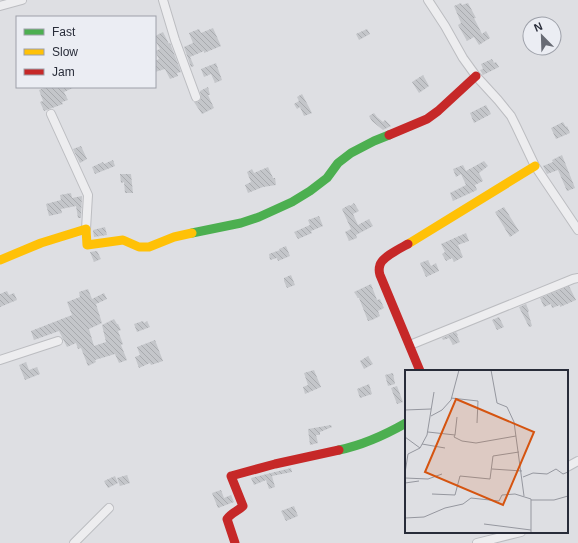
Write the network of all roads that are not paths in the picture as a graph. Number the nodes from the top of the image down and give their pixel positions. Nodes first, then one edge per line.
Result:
1 (22, 0) edge
2 (163, 0) edge
3 (428, 0) edge
4 (0, 6) edge
5 (476, 76) junction
6 (196, 97) dead end
7 (51, 114) dead end
8 (535, 166) junction
9 (86, 229) junction
10 (578, 230) edge
11 (0, 260) edge
12 (578, 278) edge
13 (58, 341) dead end
14 (410, 345) junction
15 (0, 360) edge
16 (420, 370) edge
17 (405, 424) edge
18 (578, 461) edge
19 (568, 466) edge
20 (109, 508) dead end
21 (517, 533) edge
22 (74, 543) edge
23 (235, 543) edge
24 (477, 543) edge

1 - 4 street
2 - 6 street
3 - 5 street
5 - 8 street
5 - 9 street
7 - 9 street
8 - 10 street
8 - 14 street
9 - 11 street
12 - 14 street
13 - 15 street
14 - 16 street
17 - 23 street
18 - 19 street
20 - 22 street
21 - 24 street

